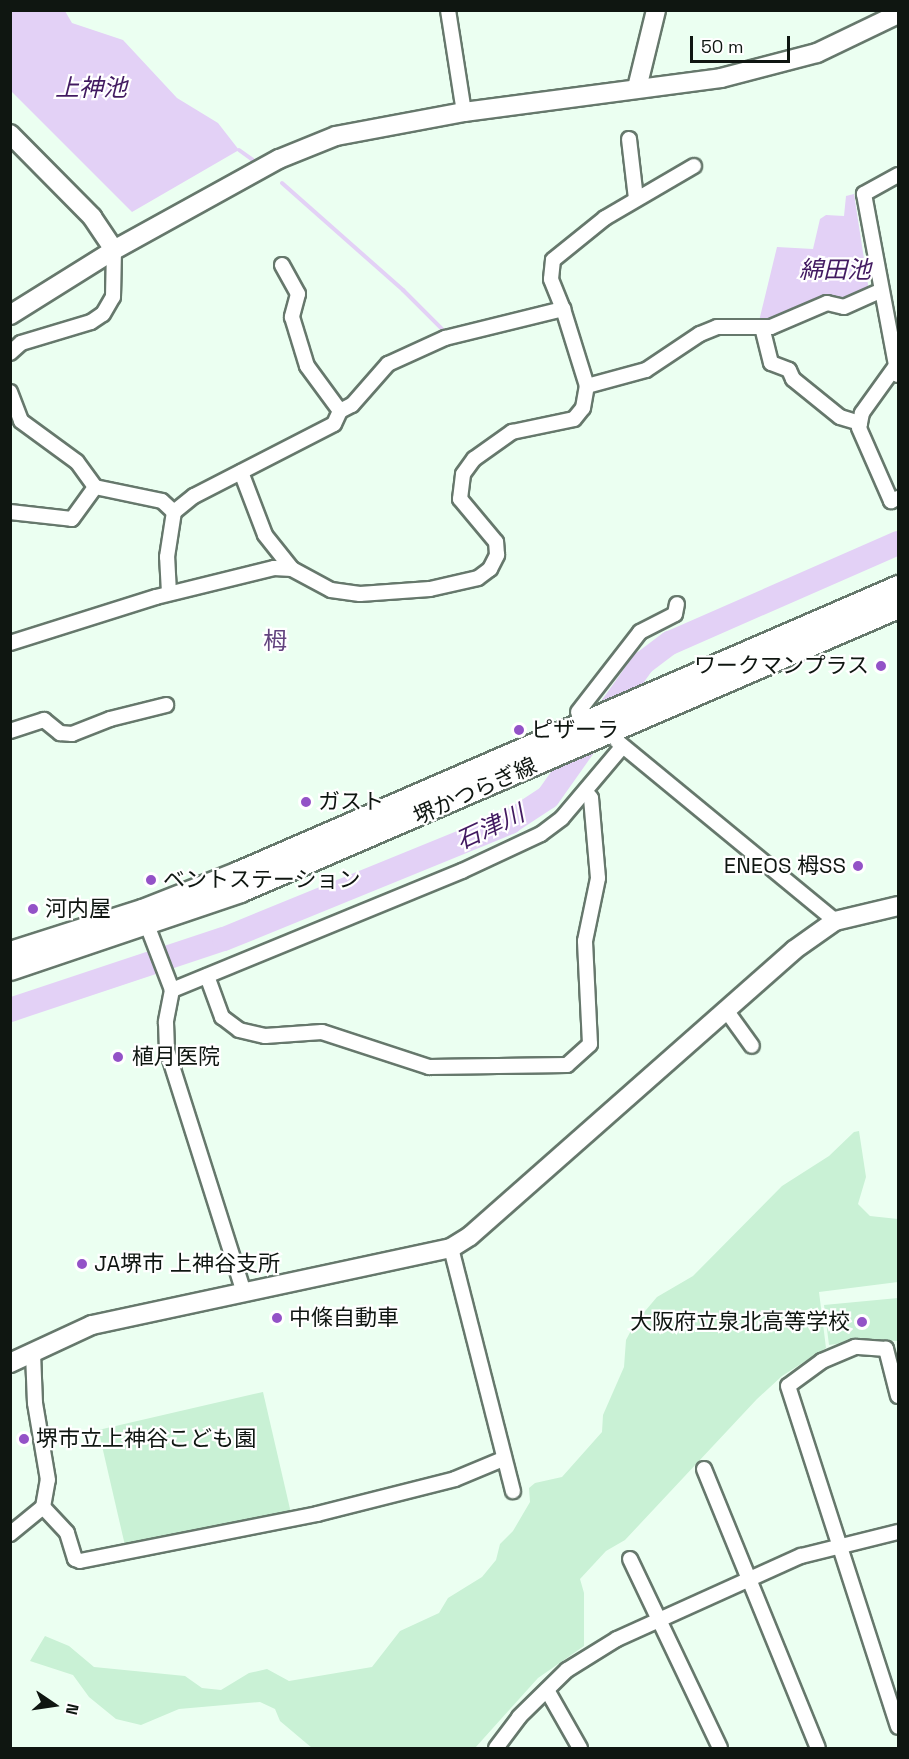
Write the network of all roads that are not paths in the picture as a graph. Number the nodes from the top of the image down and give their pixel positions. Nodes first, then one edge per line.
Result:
1 (448, 10) edge
2 (656, 10) edge
3 (898, 14) edge
4 (637, 88) junction
5 (464, 112) junction
6 (10, 134) edge
7 (629, 139) dead end
8 (694, 166) dead end
9 (898, 175) edge
10 (636, 200) junction
11 (114, 250) junction
12 (282, 265) dead end
13 (880, 291) junction
14 (563, 309) junction
15 (10, 315) edge
16 (762, 327) junction
17 (10, 353) edge
18 (897, 371) edge
19 (587, 386) junction
20 (10, 392) edge
21 (340, 411) junction
22 (860, 423) junction
23 (241, 472) junction
24 (95, 487) junction
25 (898, 498) edge
26 (10, 512) edge
27 (174, 512) junction
28 (291, 568) junction
29 (898, 586) edge
30 (169, 593) junction
31 (677, 604) dead end
32 (898, 607) edge
33 (10, 643) edge
34 (165, 705) dead end
35 (582, 720) junction
36 (10, 731) edge
37 (618, 736) junction
38 (586, 792) junction
39 (898, 906) edge
40 (835, 921) junction
41 (148, 926) junction
42 (10, 952) edge
43 (10, 969) edge
44 (207, 976) junction
45 (170, 986) junction
46 (726, 1010) junction
47 (752, 1046) dead end
48 (451, 1248) junction
49 (244, 1293) junction
50 (892, 1349) edge
51 (33, 1354) junction
52 (10, 1363) edge
53 (898, 1396) edge
54 (503, 1459) junction
55 (704, 1469) dead end
56 (513, 1491) dead end
57 (43, 1507) junction
58 (898, 1532) edge
59 (10, 1534) edge
60 (840, 1546) junction
61 (630, 1559) dead end
62 (748, 1578) junction
63 (658, 1618) junction
64 (547, 1690) junction
65 (898, 1727) edge
66 (496, 1749) edge
67 (580, 1749) edge
68 (720, 1749) edge
69 (818, 1749) edge

1 - 5 street
2 - 4 street
3 - 4 street
4 - 5 street
5 - 11 street
6 - 11 street
7 - 10 street
8 - 10 street
9 - 13 street
10 - 14 street
11 - 15 street
11 - 17 street
12 - 21 street
13 - 16 street
13 - 18 street
14 - 19 street
14 - 21 street
16 - 19 street
16 - 22 street
18 - 22 street
19 - 28 street
20 - 24 street
21 - 23 street
22 - 25 street
23 - 27 street
23 - 28 street
24 - 26 street
24 - 27 street
27 - 30 street
28 - 30 street
29 - 35 main road, 堺かつらぎ線
30 - 33 street
31 - 35 street
32 - 37 main road, 堺かつらぎ線
34 - 36 street
35 - 37 street
35 - 41 main road, 堺かつらぎ線
37 - 38 street
37 - 40 street
37 - 41 main road, 堺かつらぎ線
38 - 44 street
38 - 44 street
39 - 40 street
40 - 46 street
41 - 42 main road, 堺かつらぎ線
41 - 43 main road, 堺かつらぎ線
41 - 45 street
44 - 45 street
45 - 49 street
46 - 47 street
46 - 48 street
48 - 49 street
48 - 54 street
49 - 51 street
50 - 53 street
50 - 60 street
51 - 52 street
51 - 57 street
54 - 56 street
54 - 57 street
55 - 62 street
57 - 59 street
58 - 60 street
60 - 62 street
60 - 65 street
61 - 63 street
62 - 63 street
62 - 69 street
63 - 64 street
63 - 68 street
64 - 66 street
64 - 67 street

